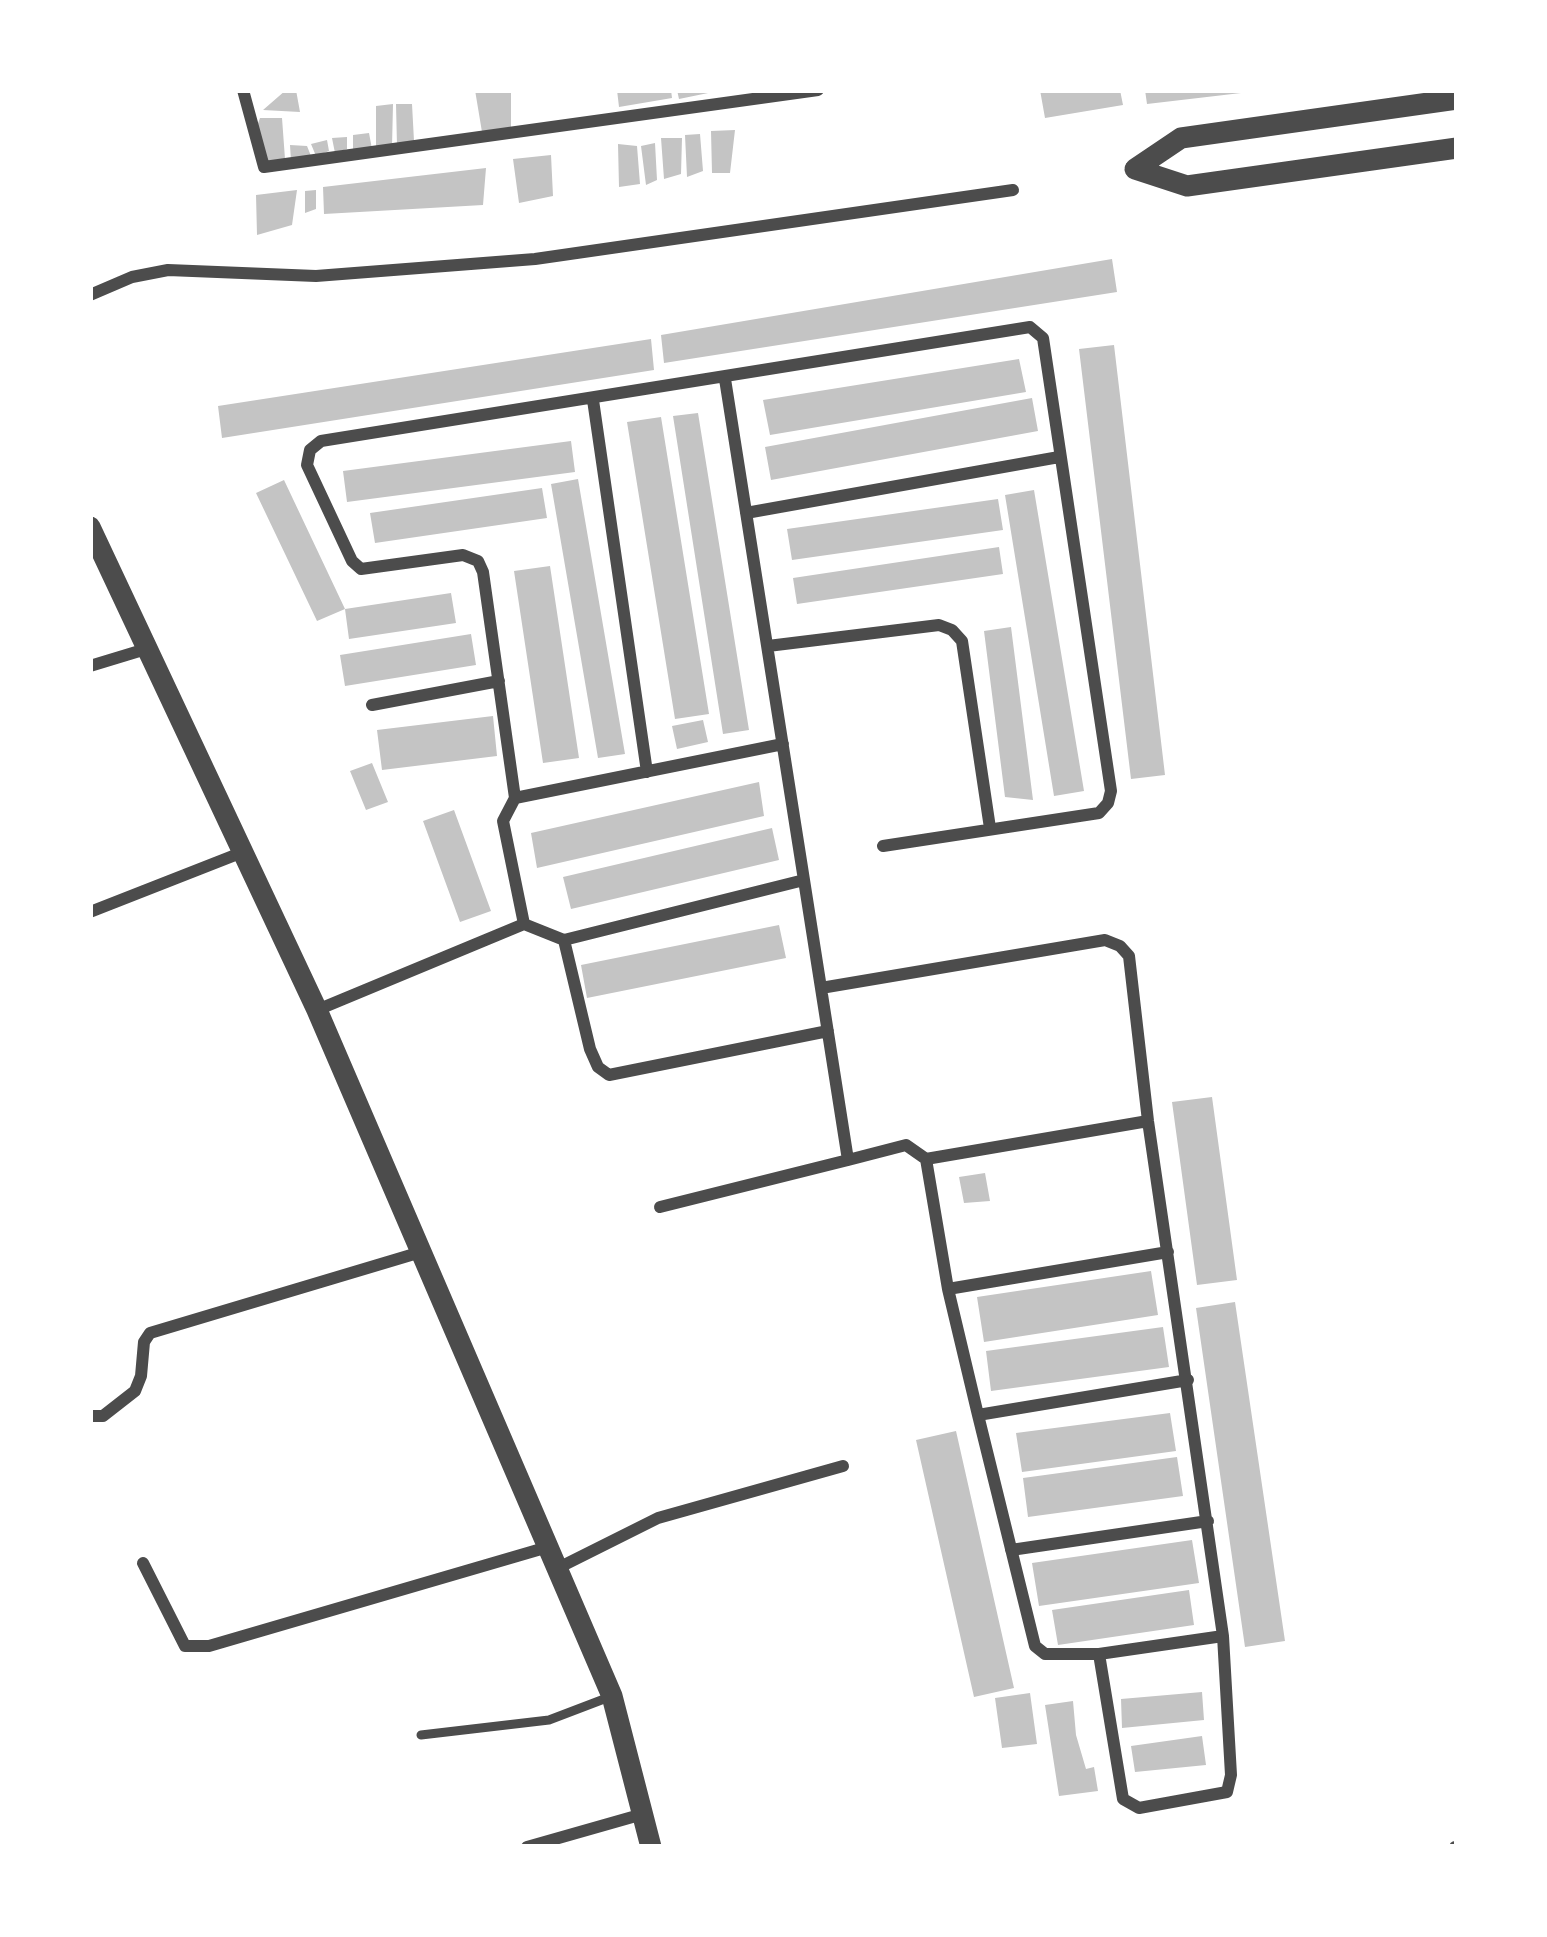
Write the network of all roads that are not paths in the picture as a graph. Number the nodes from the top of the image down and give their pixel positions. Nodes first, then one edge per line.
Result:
1 (243, 90) edge
2 (818, 90) edge
3 (787, 92) edge
4 (1457, 99) edge
5 (1457, 148) edge
6 (1013, 190) dead end
7 (90, 295) edge
8 (724, 379) junction
9 (593, 400) junction
10 (1059, 458) junction
11 (746, 514) junction
12 (90, 527) edge
13 (768, 646) junction
14 (146, 649) junction
15 (90, 666) edge
16 (499, 681) junction
17 (373, 705) dead end
18 (783, 744) junction
19 (647, 772) junction
20 (515, 799) junction
21 (990, 828) junction
22 (883, 846) dead end
23 (243, 852) junction
24 (804, 880) junction
25 (90, 912) edge
26 (524, 924) junction
27 (564, 940) junction
28 (821, 988) junction
29 (317, 1010) junction
30 (828, 1031) junction
31 (1148, 1121) junction
32 (926, 1159) junction
33 (848, 1160) junction
34 (659, 1207) dead end
35 (421, 1252) junction
36 (1168, 1252) junction
37 (948, 1289) junction
38 (1188, 1380) junction
39 (978, 1415) junction
40 (90, 1416) edge
41 (843, 1466) dead end
42 (1208, 1520) junction
43 (1011, 1550) junction
44 (553, 1557) junction
45 (143, 1563) dead end
46 (1223, 1636) junction
47 (1099, 1654) junction
48 (613, 1696) junction
49 (421, 1735) dead end
50 (643, 1814) junction
51 (527, 1847) edge
52 (651, 1847) edge

1 - 3 street
2 - 3 street
4 - 5 street
6 - 7 street
8 - 9 street
8 - 10 street
8 - 11 street
9 - 16 street
9 - 19 street
10 - 11 street
10 - 21 street
11 - 13 street
12 - 14 street
13 - 18 street
13 - 21 street
14 - 15 street
14 - 23 street
16 - 17 street
16 - 20 street
18 - 19 street
18 - 24 street
19 - 20 street
20 - 26 street
21 - 22 street
23 - 25 street
23 - 29 street
24 - 27 street
24 - 28 street
26 - 27 street
26 - 29 street
27 - 30 street
28 - 30 street
28 - 31 street
29 - 35 street
30 - 33 street
31 - 32 street
31 - 36 street
32 - 33 street
32 - 37 street
33 - 34 street
35 - 40 street
35 - 44 street
36 - 37 street
36 - 38 street
37 - 39 street
38 - 39 street
38 - 42 street
39 - 43 street
41 - 44 street
42 - 43 street
42 - 46 street
43 - 47 street
44 - 45 street
44 - 48 street
46 - 47 street
46 - 47 street
48 - 49 lane
48 - 50 street
50 - 51 street
50 - 52 street

